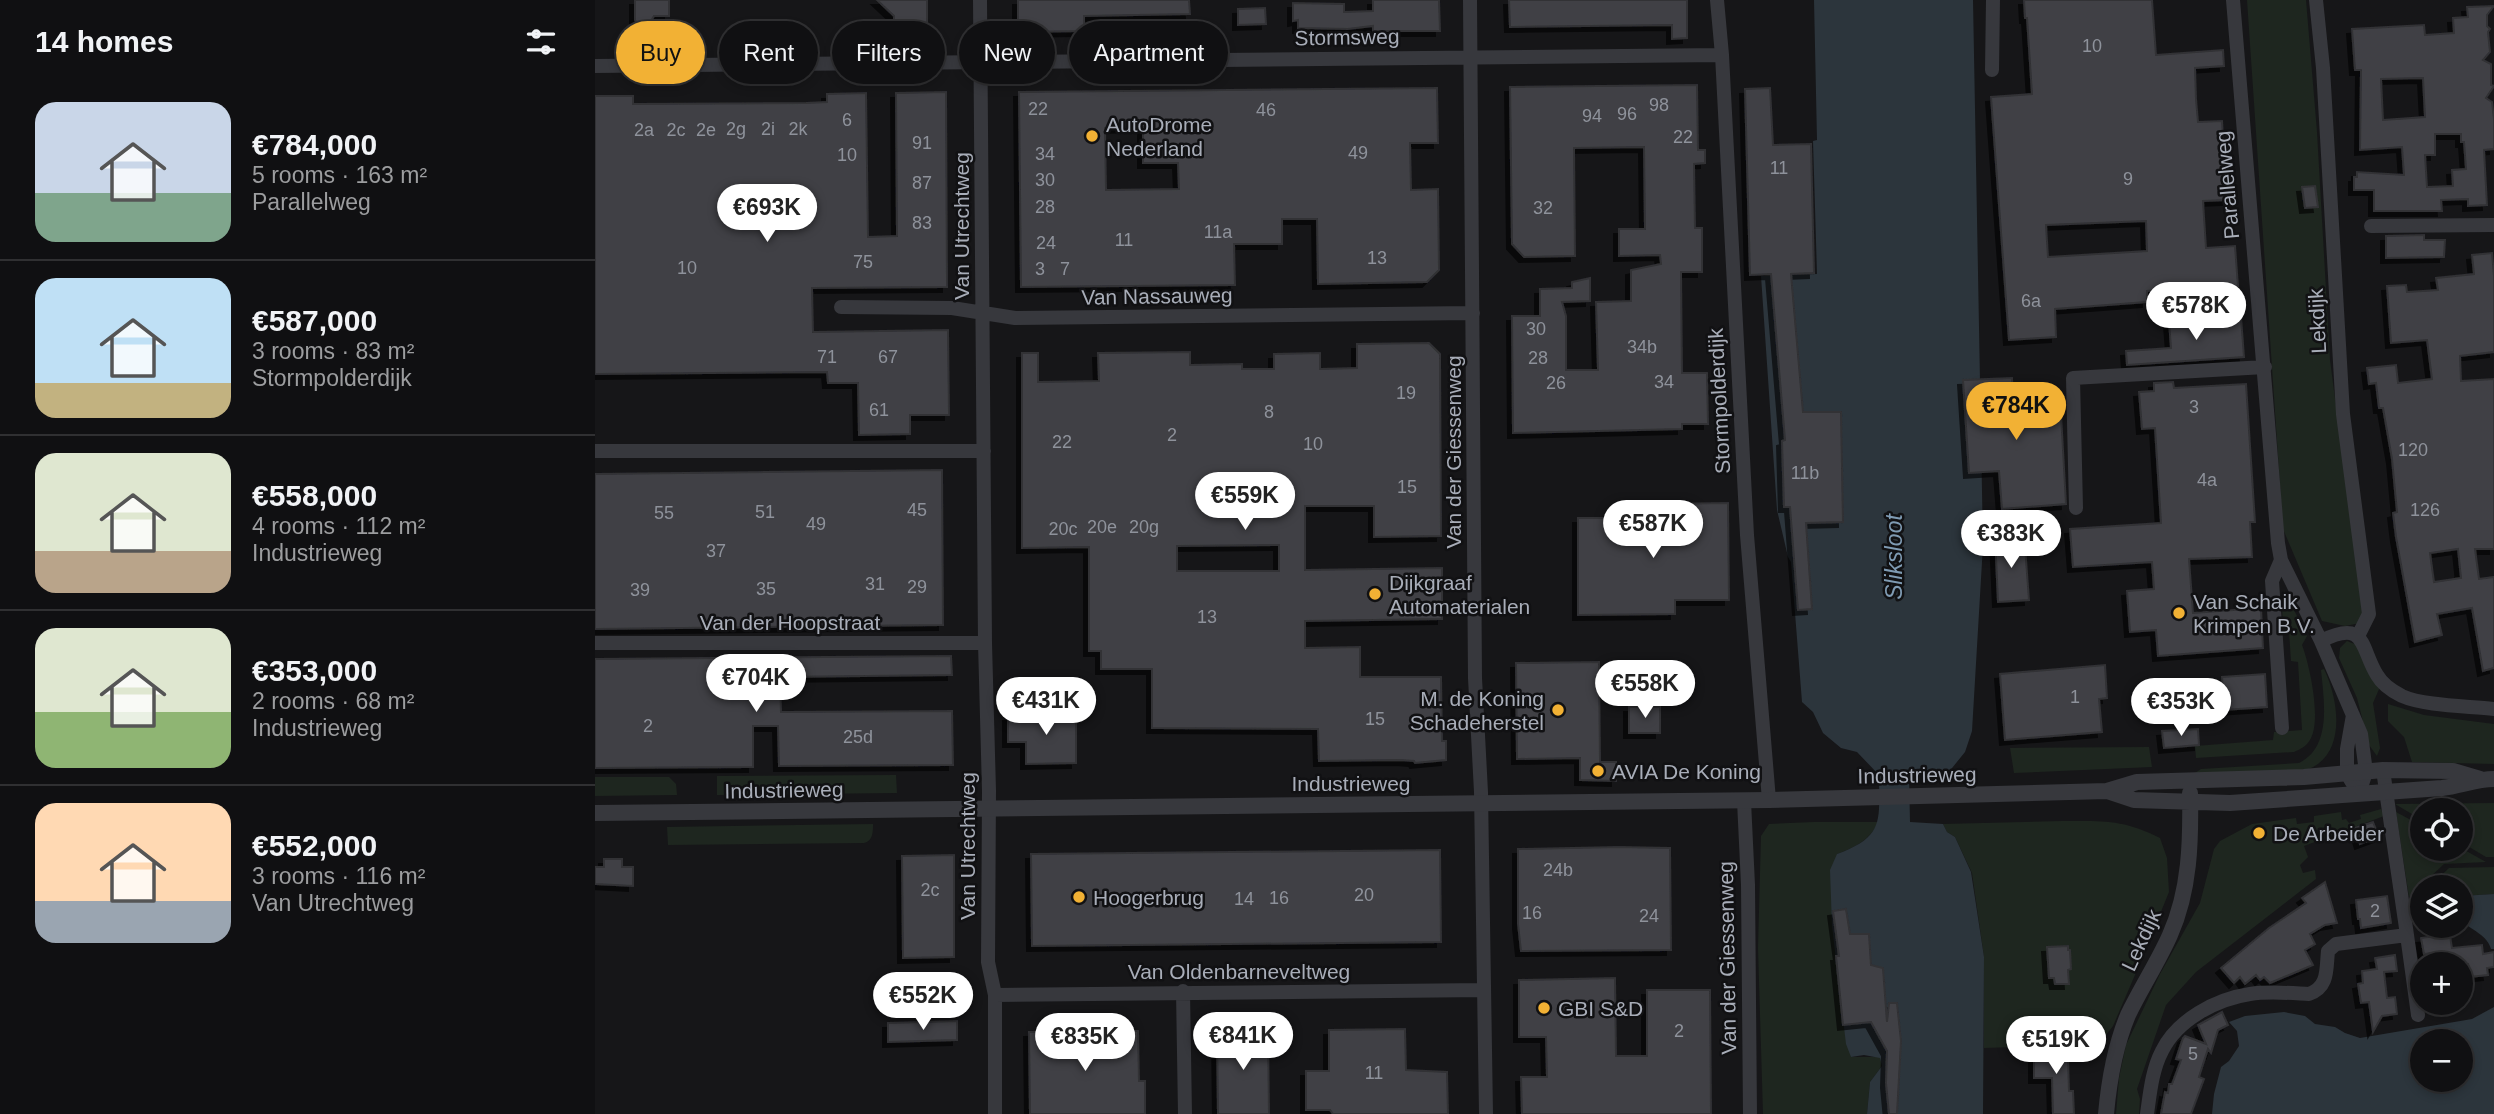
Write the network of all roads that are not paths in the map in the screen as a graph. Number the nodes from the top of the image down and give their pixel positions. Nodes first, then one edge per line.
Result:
1 (980, 0) edge
2 (1470, 0) edge
3 (1717, 0) edge
4 (1993, 0) edge
5 (2233, 0) edge
6 (2316, 0) edge
7 (980, 21) edge
8 (1723, 55) junction
9 (1471, 57) junction
10 (1055, 60) edge
11 (959, 61) edge
12 (595, 66) edge
13 (1992, 70) dead end
14 (981, 84) edge
15 (2494, 225) edge
16 (2371, 226) dead end
17 (841, 307) dead end
18 (983, 313) junction
19 (1473, 313) junction
20 (2265, 367) junction
21 (595, 451) edge
22 (984, 451) junction
23 (2076, 508) dead end
24 (2281, 560) junction
25 (2358, 636) junction
26 (2321, 641) junction
27 (595, 643) edge
28 (985, 643) junction
29 (2494, 709) edge
30 (2353, 715) junction
31 (2282, 728) dead end
32 (2374, 771) junction
33 (2347, 774) junction
34 (2189, 779) junction
35 (2487, 779) edge
36 (2107, 791) junction
37 (2384, 792) junction
38 (2359, 794) junction
39 (1744, 800) junction
40 (1769, 800) junction
41 (1481, 804) junction
42 (2190, 804) junction
43 (988, 809) junction
44 (595, 813) edge
45 (2407, 934) junction
46 (2410, 956) edge
47 (1484, 990) junction
48 (1184, 991) junction
49 (995, 995) junction
50 (995, 1114) edge
51 (1185, 1114) edge
52 (1486, 1114) edge
53 (1750, 1114) edge
54 (2106, 1114) edge
55 (2147, 1114) edge

1 - 7 street, Van Utrechtweg
2 - 9 street, Van der Giessenweg
3 - 8 street, Stormpolderdijk
4 - 13 street
5 - 20 street, Parallelweg
6 - 25 street, Lekdijk
8 - 9 street, Stormsweg
8 - 40 street, Stormpolderdijk
9 - 10 street, Stormsweg
9 - 19 street, Van der Giessenweg
11 - 12 street, Stormsweg
14 - 18 street, Van Utrechtweg
15 - 16 street
17 - 18 street, Van Nassauweg
18 - 19 street, Van Nassauweg
18 - 22 street, Van Utrechtweg
19 - 41 street, Van der Giessenweg
20 - 23 street
20 - 24 street, Parallelweg
21 - 22 street
22 - 28 street, Van Utrechtweg
24 - 26 street, Parallelweg
24 - 31 street, Parallelweg
25 - 26 street
25 - 29 street
26 - 30 street, Parallelweg
27 - 28 street, Van der Hoopstraat
28 - 43 street, Van Utrechtweg
30 - 32 street, Parallelweg
30 - 33 street
32 - 33 street, Industrieweg
32 - 35 street, Industrieweg
32 - 37 street
32 - 38 street, Parallelweg
33 - 34 street, Industrieweg
33 - 38 street
34 - 36 street, Industrieweg
34 - 42 street, Lekdijk
35 - 37 street, Industrieweg
36 - 40 street, Industrieweg
36 - 42 street, Industrieweg
37 - 38 street, Industrieweg
37 - 45 street
38 - 42 street, Industrieweg
39 - 40 street, Industrieweg
39 - 41 street, Industrieweg
39 - 53 street, Van der Giessenweg
41 - 43 street, Industrieweg
41 - 47 street, Van der Giessenweg
42 - 54 street, Lekdijk
43 - 44 street, Industrieweg
43 - 49 street, Van Utrechtweg
45 - 46 street
45 - 55 street
47 - 48 street, Van Oldenbarneveltweg
47 - 52 street, Van der Giessenweg
48 - 49 street, Van Oldenbarneveltweg
48 - 51 street
49 - 50 street, Van Utrechtweg

